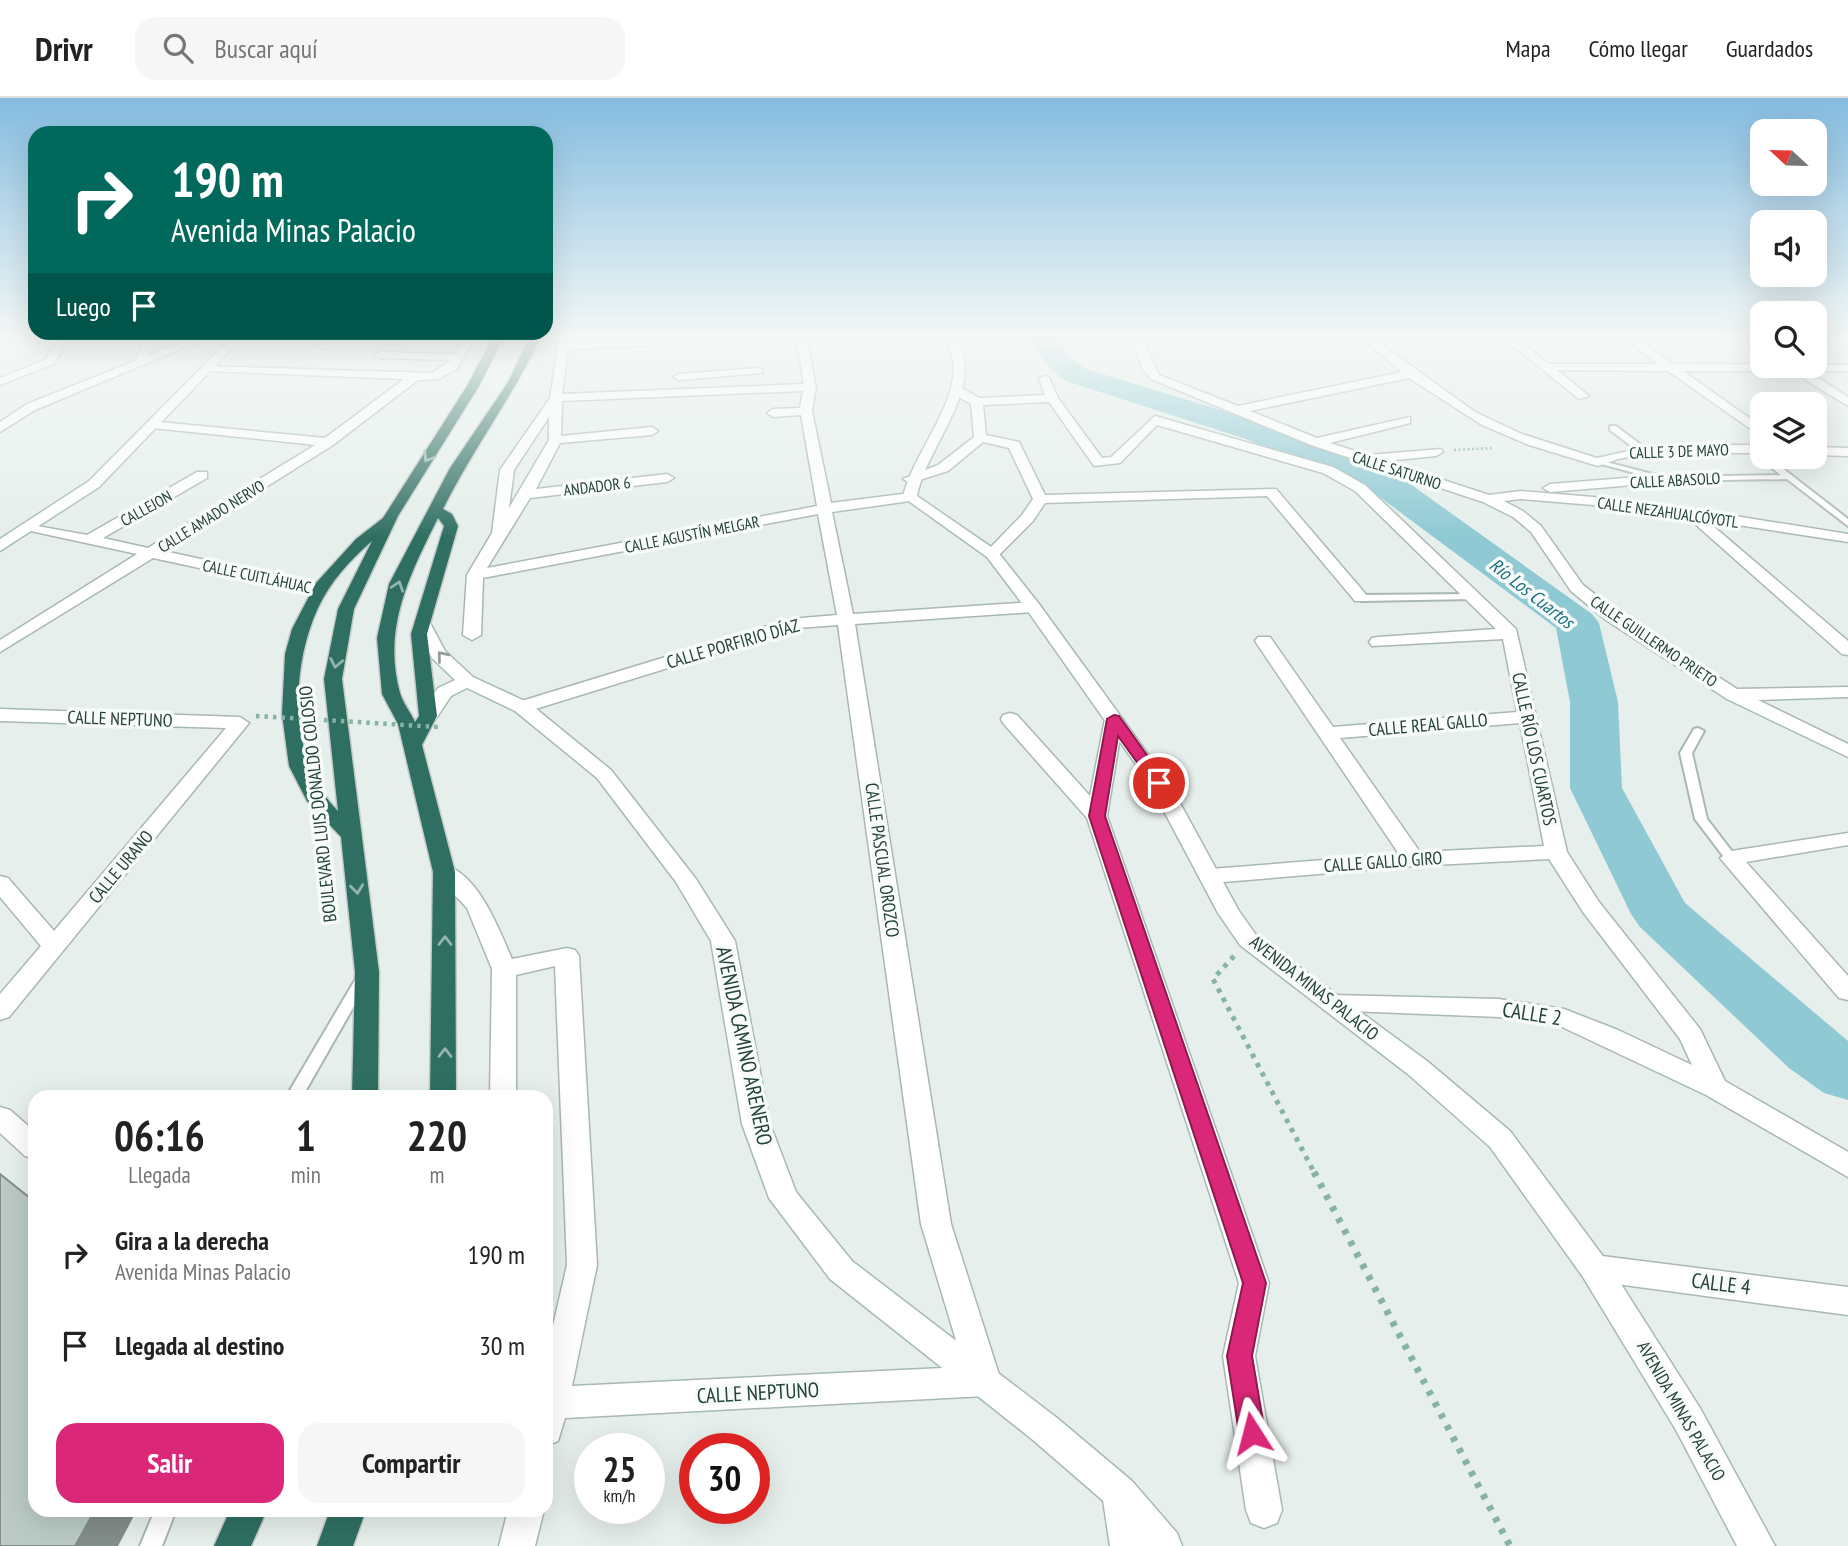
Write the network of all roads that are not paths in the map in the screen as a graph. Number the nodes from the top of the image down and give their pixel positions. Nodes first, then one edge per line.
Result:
1 (977, 402) edge
2 (41, 403) edge
3 (174, 403) edge
4 (381, 403) edge
5 (463, 403) edge
6 (501, 403) edge
7 (553, 403) edge
8 (556, 403) edge
9 (807, 403) edge
10 (951, 403) edge
11 (1055, 403) edge
12 (1214, 403) edge
13 (1273, 403) edge
14 (1453, 403) edge
15 (1721, 403) edge
16 (806, 411) junction
17 (1234, 411) junction
18 (773, 413) dead end
19 (1406, 420) dead end
20 (1750, 424) edge
21 (153, 425) junction
22 (0, 428) edge
23 (1613, 428) dead end
24 (652, 431) dead end
25 (979, 438) junction
26 (555, 440) junction
27 (328, 442) junction
28 (1316, 442) junction
29 (1642, 450) junction
30 (1827, 451) edge
31 (1436, 452) dead end
32 (1848, 452) edge
33 (1750, 453) edge
34 (1363, 459) junction
35 (1598, 462) junction
36 (1779, 469) edge
37 (202, 475) dead end
38 (1788, 477) junction
39 (667, 478) dead end
40 (1664, 479) junction
41 (910, 488) junction
42 (526, 494) junction
43 (1521, 495) junction
44 (1040, 499) junction
45 (1488, 499) junction
46 (827, 508) junction
47 (435, 511) junction
48 (1692, 515) junction
49 (391, 516) junction
50 (1848, 523) edge
51 (31, 527) junction
52 (499, 533) junction
53 (1848, 538) edge
54 (89, 540) junction
55 (0, 546) edge
56 (152, 553) junction
57 (992, 554) junction
58 (475, 575) junction
59 (319, 589) junction
60 (1471, 597) junction
61 (1360, 598) joint
62 (1033, 607) junction
63 (846, 620) junction
64 (424, 625) junction
65 (1510, 633) junction
66 (472, 635) dead end
67 (1265, 641) dead end
68 (1378, 642) dead end
69 (0, 647) edge
70 (1848, 650) edge
71 (467, 681) junction
72 (1848, 692) edge
73 (1733, 695) junction
74 (522, 707) junction
75 (0, 715) edge
76 (1528, 717) junction
77 (248, 719) joint
78 (1010, 719) dead end
79 (1114, 719) junction
80 (433, 721) junction
81 (1698, 731) dead end
82 (1328, 733) junction
83 (412, 746) junction
84 (1848, 751) edge
85 (1097, 816) junction
86 (350, 834) junction
87 (1848, 839) edge
88 (1556, 852) junction
89 (1731, 858) junction
90 (1414, 859) junction
91 (444, 872) junction
92 (1211, 876) junction
93 (0, 883) edge
94 (55, 947) junction
95 (503, 969) junction
96 (367, 972) junction
97 (1848, 992) edge
98 (1333, 1004) junction
99 (0, 1011) edge
100 (1715, 1088) junction
101 (298, 1090) edge
102 (365, 1090) edge
103 (444, 1090) edge
104 (503, 1090) edge
105 (0, 1117) edge
106 (28, 1142) edge
107 (1848, 1166) edge
108 (1594, 1268) junction
109 (1848, 1301) edge
110 (985, 1381) junction
111 (553, 1384) edge
112 (553, 1405) edge
113 (1120, 1493) junction
114 (1264, 1510) dead end
115 (163, 1517) edge
116 (246, 1517) edge
117 (345, 1517) edge
118 (524, 1517) edge
119 (151, 1546) edge
120 (232, 1546) edge
121 (335, 1546) edge
122 (517, 1546) edge
123 (1128, 1546) edge
124 (1164, 1546) edge
125 (1757, 1546) edge

1 - 25 street
2 - 22 street
3 - 21 street
4 - 27 street, CALLE AMADO NERVO
5 -> 49 highway, BOULEVARD LUIS DONALDO COLOSIO
6 - 47 highway
7 - 52 street
8 - 26 street
9 - 16 street, CALLE PASCUAL OROZCO
10 - 41 street
11 - 60 street
12 - 17 street, CALLE SATURNO
13 - 17 street
14 - 35 street
15 - 20 street
16 - 18 street
16 - 46 street, CALLE PASCUAL OROZCO
17 - 28 street, CALLE SATURNO
19 - 28 street
21 - 27 street
21 - 51 street
23 - 29 lane
24 - 26 street
25 - 41 street, CALLE AGUSTÍN MELGAR
25 - 44 street
26 - 42 street
27 - 56 street, CALLE AMADO NERVO
28 - 34 street, CALLE SATURNO
29 - 33 street, CALLE 3 DE MAYO
29 - 35 street, CALLE 3 DE MAYO
30 - 32 street
31 - 34 street
34 - 45 street, CALLE SATURNO
35 - 40 lane
36 - 38 lane
37 - 54 street, CALLEJON
38 - 40 lane, CALLE ABASOLO
38 - 50 lane
39 - 42 street, ANDADOR 6
40 - 43 street, CALLE ABASOLO
41 - 46 street, CALLE AGUSTÍN MELGAR
41 - 57 street, AVENIDA MINAS PALACIO
42 - 52 street
43 - 45 street, CALLE NEZAHUALCÓYOTL
43 - 48 street, CALLE NEZAHUALCÓYOTL
44 - 57 street
44 - 61 street
45 - 73 street, CALLE GUILLERMO PRIETO
46 - 58 street, CALLE AGUSTÍN MELGAR
46 - 63 street, CALLE PASCUAL OROZCO
47 - 64 highway
83 -> 47 highway
48 - 53 street, CALLE NEZAHUALCÓYOTL
48 - 70 street
49 - 59 highway
49 -> 86 highway, BOULEVARD LUIS DONALDO COLOSIO
51 - 54 street, CALLE CUITLÁHUAC
51 - 55 street
52 - 58 street
54 - 56 street, CALLE CUITLÁHUAC
56 - 59 street, CALLE CUITLÁHUAC
56 - 69 street, CALLE AMADO NERVO
57 - 62 street, AVENIDA MINAS PALACIO
58 - 66 street
59 - 86 highway
60 - 61 lane
60 - 65 street
62 - 63 street, CALLE PORFIRIO DÍAZ
62 - 79 street, AVENIDA MINAS PALACIO
63 - 74 street, CALLE PORFIRIO DÍAZ
63 - 110 street, CALLE PASCUAL OROZCO
71 -> 64 street, AVENIDA CAMINO ARENERO
64 - 80 highway
65 - 68 street
65 - 76 street, CALLE RÍO LOS CUARTOS
67 - 82 street
71 - 74 street, AVENIDA CAMINO ARENERO
71 - 80 street
72 - 73 street
73 - 84 street, CALLE GUILLERMO PRIETO
74 - 110 street, AVENIDA CAMINO ARENERO
75 - 77 street, CALLE NEPTUNO
76 - 82 street, CALLE REAL GALLO
76 - 88 street, CALLE RÍO LOS CUARTOS
77 - 94 street, CALLE URANO
78 - 85 street
79 - 85 street
79 - 92 street, AVENIDA MINAS PALACIO
80 - 83 highway
81 - 89 lane
82 - 90 street
83 - 91 highway
85 - 114 street
86 -> 96 highway, BOULEVARD LUIS DONALDO COLOSIO
87 - 89 street
88 - 90 street, CALLE GALLO GIRO
88 - 100 street, CALLE RÍO LOS CUARTOS
89 - 97 street
90 - 92 street, CALLE GALLO GIRO
91 - 95 street
103 -> 91 highway
92 - 98 street, AVENIDA MINAS PALACIO
93 - 94 street
94 - 99 street, CALLE URANO
95 - 104 street
95 - 111 street
96 - 101 lane
96 - 102 highway, BOULEVARD LUIS DONALDO COLOSIO
98 - 100 street, CALLE 2
98 - 108 street, AVENIDA MINAS PALACIO
100 - 107 street
105 - 106 street
108 - 109 street, CALLE 4
108 - 125 street, AVENIDA MINAS PALACIO
110 - 112 street, CALLE NEPTUNO
110 - 113 street, AVENIDA CAMINO ARENERO
113 - 123 street
113 - 124 street, AVENIDA CAMINO ARENERO
115 - 119 lane
116 - 120 highway
117 - 121 highway
118 - 122 street

